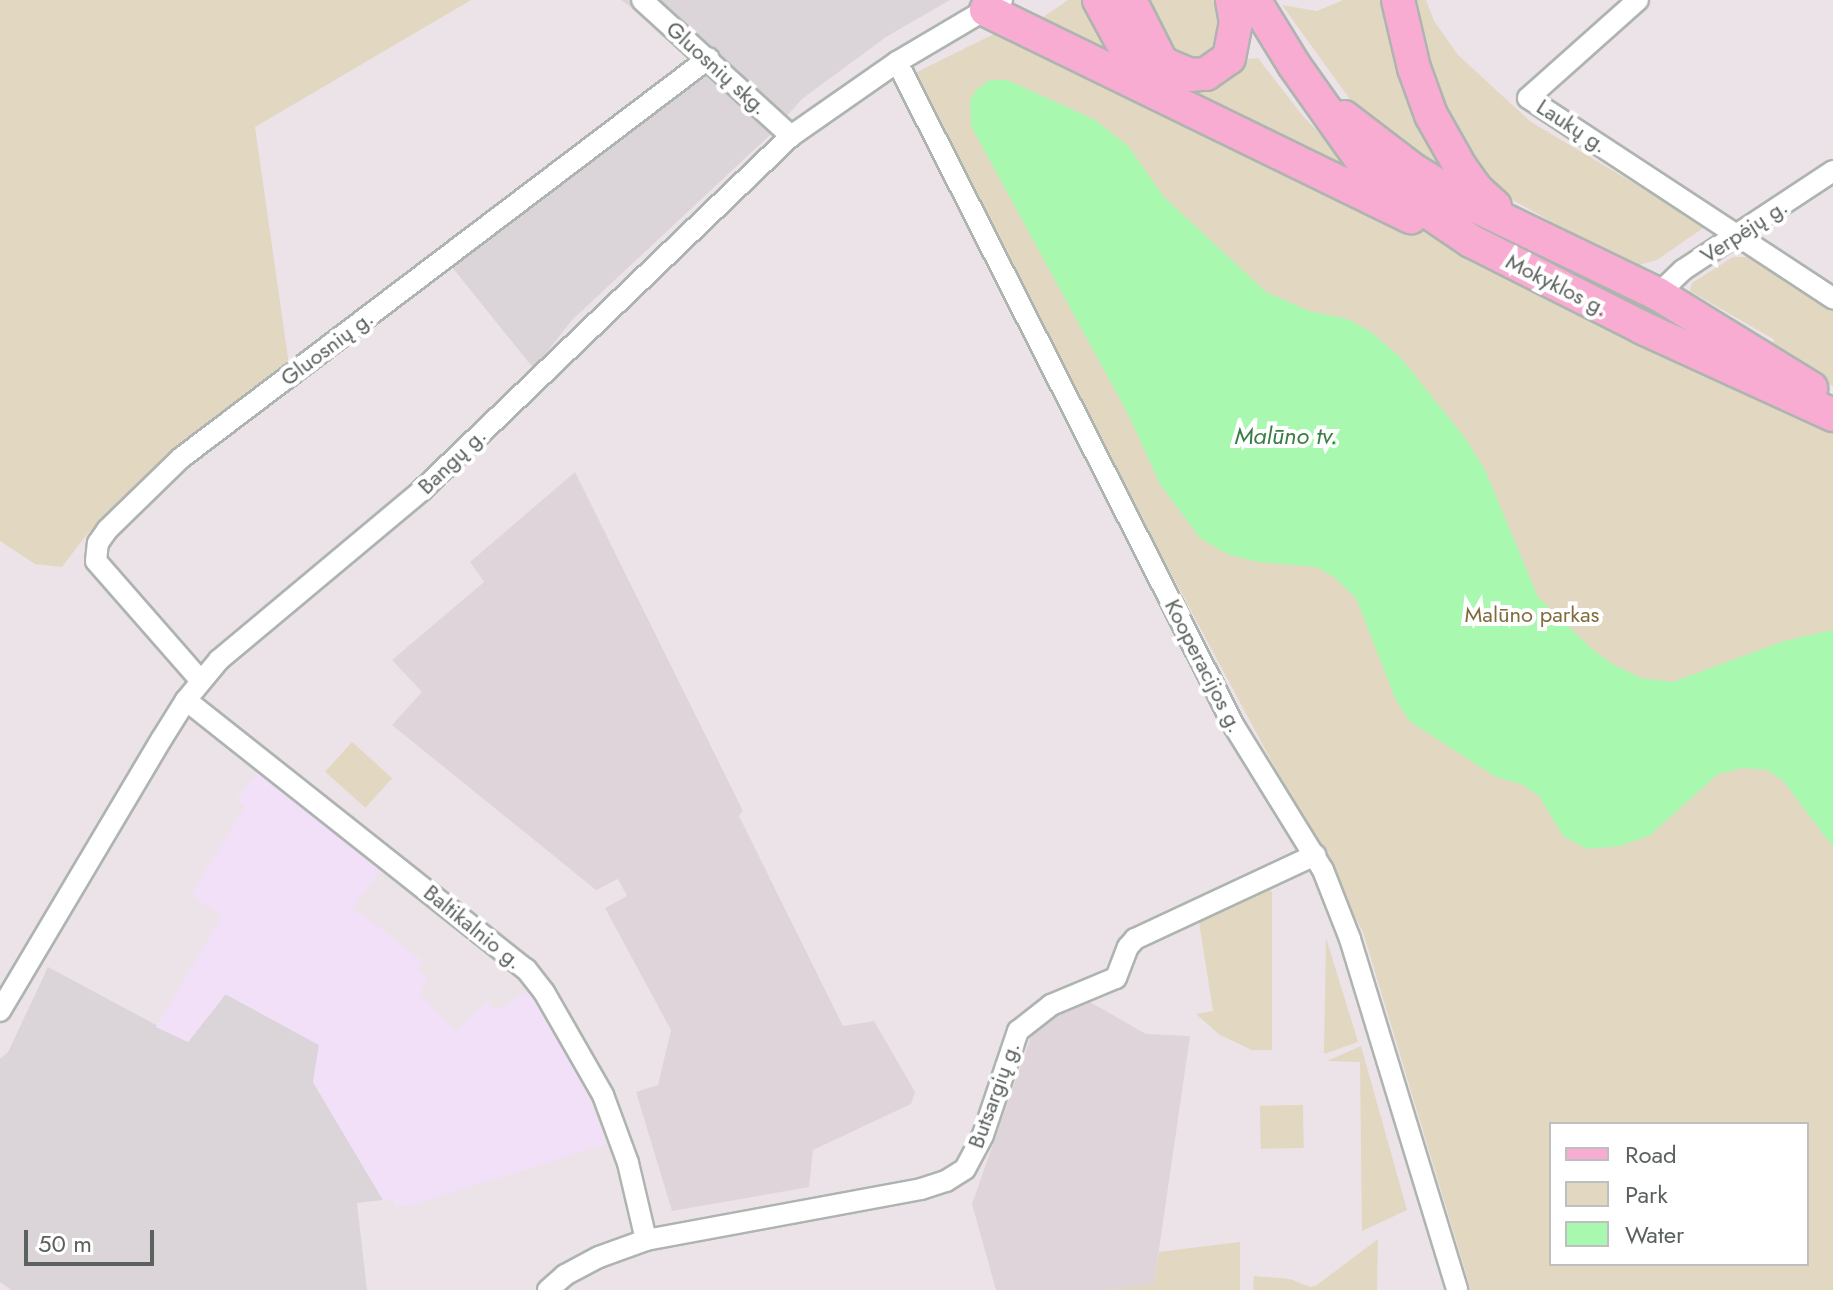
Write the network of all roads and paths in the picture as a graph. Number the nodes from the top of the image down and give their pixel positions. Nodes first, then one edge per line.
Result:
1 (642, 0) edge
2 (1099, 0) edge
3 (1130, 0) edge
4 (1232, 0) edge
5 (1254, 0) edge
6 (1398, 0) edge
7 (1638, 0) edge
8 (994, 5) edge
9 (709, 58) junction
10 (897, 62) junction
11 (1146, 87) junction
12 (1322, 101) junction
13 (791, 136) junction
14 (1833, 171) edge
15 (1519, 226) junction
16 (1739, 235) junction
17 (1471, 241) junction
18 (1658, 294) junction
19 (1833, 298) edge
20 (1643, 328) junction
21 (1833, 405) edge
22 (1833, 415) edge
23 (201, 681) junction
24 (186, 700) junction
25 (1315, 855) junction
26 (0, 1011) edge
27 (646, 1240) junction
28 (548, 1290) edge
29 (1457, 1290) edge

1 - 9 street, Gluosnių skg.
2 - 11 main road
3 - 4 main road
5 - 12 main road, Mokyklos g.
6 - 15 main road
7 - 16 street, Laukų g.
8 - 10 street, Bangų g.
8 - 11 main road
9 - 13 street, Gluosnių skg.
9 - 23 street, Gluosnių g.
10 - 13 street, Bangų g.
10 - 25 street, Kooperacijos g.
11 - 17 main road
12 - 15 main road, Mokyklos g.
12 - 17 main road, Mokyklos g.
13 - 23 street, Bangų g.
14 - 16 street, Verpėjų g.
15 - 18 main road, Mokyklos g.
16 - 18 street, Verpėjų g.
16 - 19 street
17 - 20 main road, Mokyklos g.
18 - 20 main road
18 - 21 main road, Mokyklos g.
20 - 22 main road, Mokyklos g.
23 - 24 street, Bangų g.
24 - 26 street, Bangų g.
24 - 27 street, Baltikalnio g.
25 - 27 street, Butsargių g.
25 - 29 street, Kooperacijos g.
27 - 28 street, Butsargių g.

